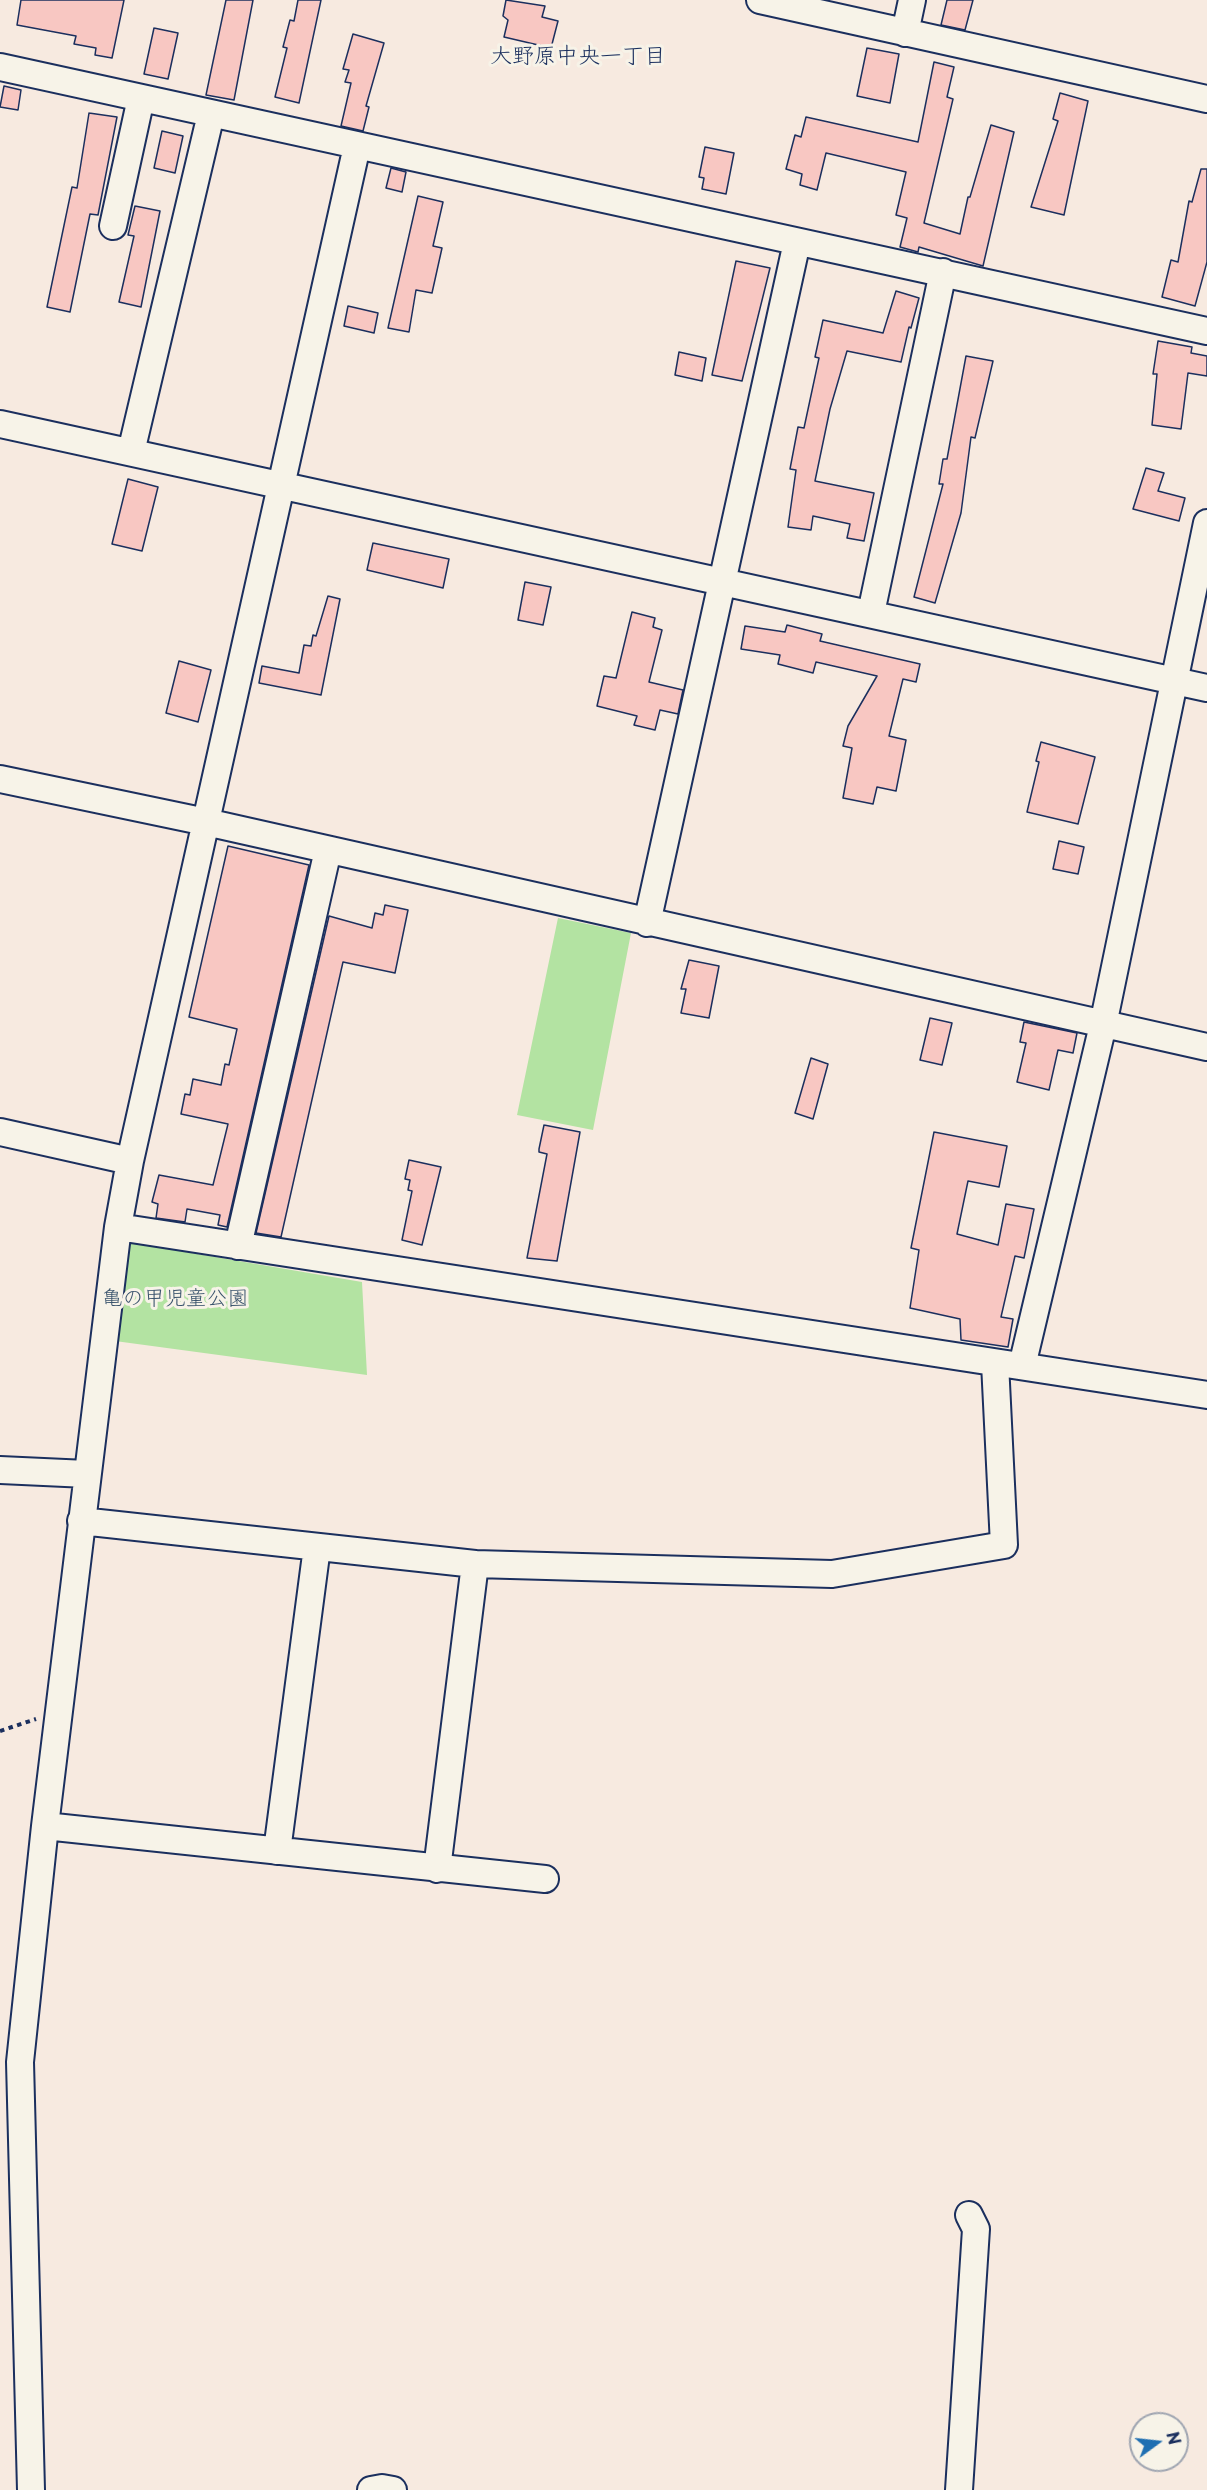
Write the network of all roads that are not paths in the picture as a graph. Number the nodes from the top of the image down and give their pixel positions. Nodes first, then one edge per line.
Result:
1 (760, 0) edge
2 (912, 0) edge
3 (905, 33) junction
4 (0, 67) edge
5 (141, 98) junction
6 (1207, 99) edge
7 (211, 114) junction
8 (357, 146) junction
9 (113, 226) dead end
10 (797, 242) junction
11 (943, 272) junction
12 (1207, 331) edge
13 (0, 424) edge
14 (131, 452) junction
15 (282, 484) junction
16 (1207, 523) edge
17 (724, 581) junction
18 (870, 613) junction
19 (1174, 681) junction
20 (1207, 688) edge
21 (0, 779) edge
22 (206, 822) junction
23 (328, 850) junction
24 (647, 923) junction
25 (1103, 1025) junction
26 (1207, 1047) edge
27 (0, 1132) edge
28 (130, 1161) junction
29 (118, 1227) junction
30 (238, 1246) junction
31 (995, 1363) junction
32 (1022, 1366) junction
33 (1207, 1395) edge
34 (0, 1470) edge
35 (87, 1474) junction
36 (81, 1521) junction
37 (317, 1547) junction
38 (474, 1564) junction
39 (45, 1826) junction
40 (277, 1851) junction
41 (437, 1869) junction
42 (545, 1879) dead end
43 (969, 2215) dead end
44 (31, 2490) edge
45 (371, 2490) edge
46 (393, 2490) edge
47 (959, 2490) edge

1 - 3 street
2 - 3 street
3 - 6 street
4 - 5 street
5 - 7 street
5 - 9 street
7 - 8 street
7 - 14 street
8 - 10 street
8 - 15 street
10 - 11 street
10 - 17 street
11 - 12 street
11 - 18 street
13 - 14 street
14 - 15 street
15 - 17 street
15 - 22 street
16 - 19 street
17 - 18 street
17 - 24 street
18 - 19 street
19 - 20 street
19 - 25 street
21 - 22 street
22 - 23 street
22 - 28 street
23 - 24 street
23 - 30 street
24 - 25 street
25 - 26 street
25 - 32 street
27 - 28 street
28 - 29 street
29 - 30 street
29 - 35 street
30 - 31 street
31 - 32 street
31 - 38 street
32 - 33 street
34 - 35 street
35 - 36 street
36 - 37 street
36 - 39 street
37 - 38 street
37 - 40 street
38 - 41 street
39 - 40 street
39 - 44 street
40 - 41 street
41 - 42 street
43 - 47 street
45 - 46 street

